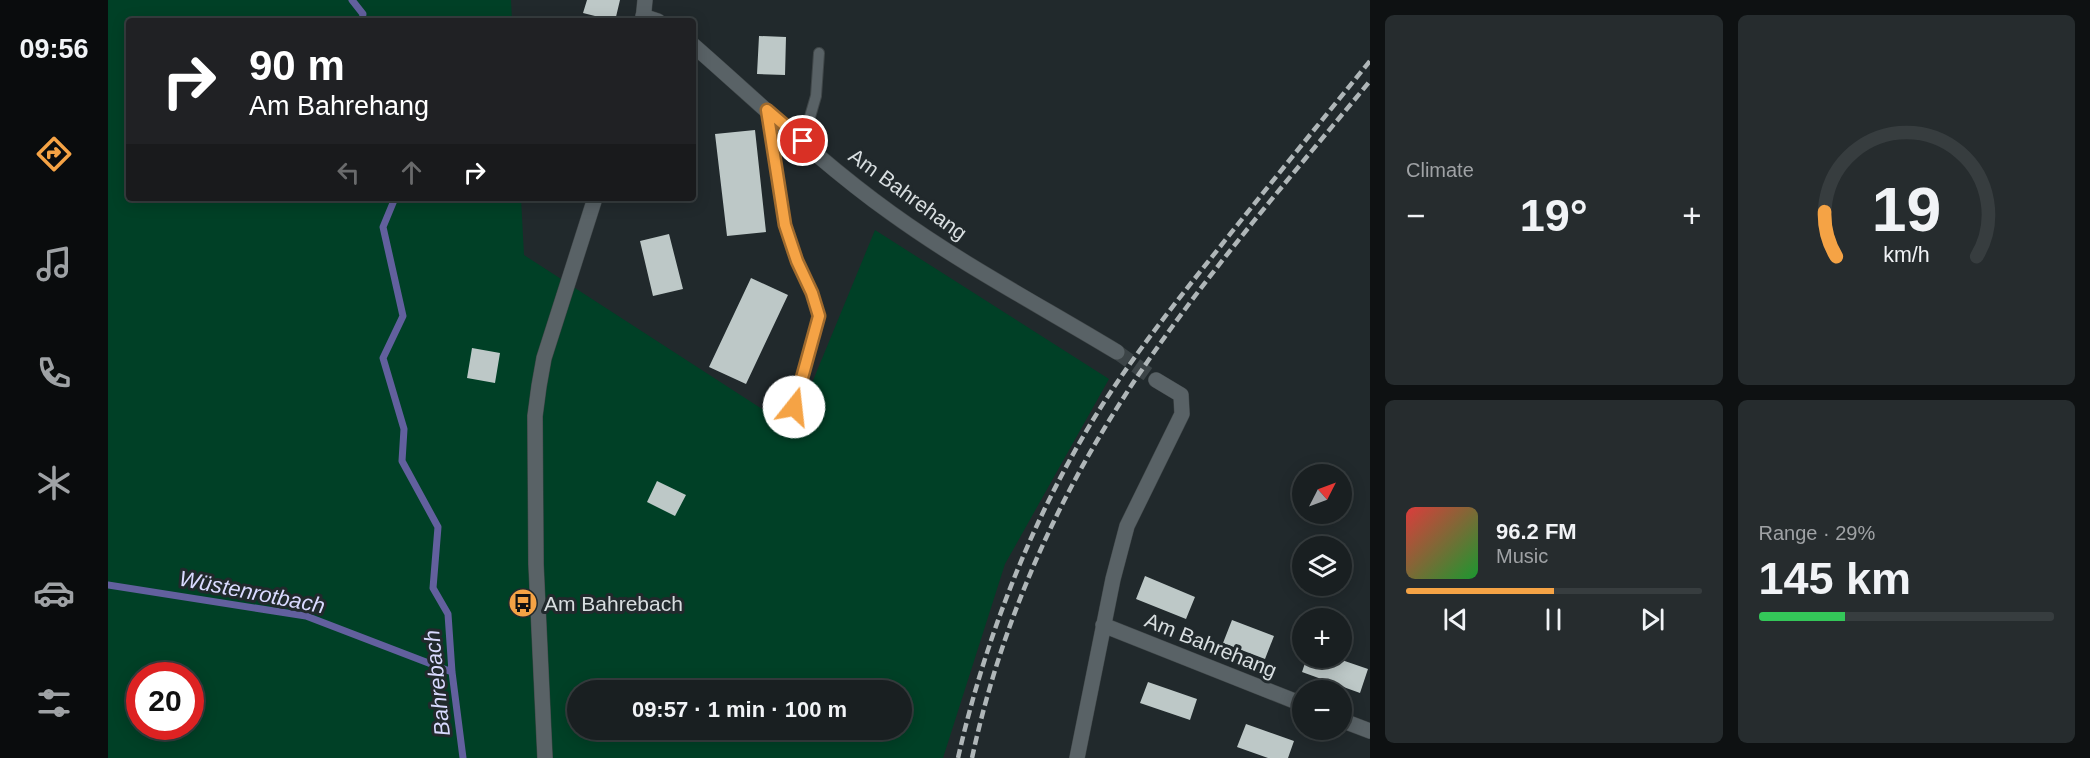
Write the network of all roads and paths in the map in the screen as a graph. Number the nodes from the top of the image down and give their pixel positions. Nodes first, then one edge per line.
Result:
1 (645, 0) edge
2 (643, 18) edge
3 (696, 48) edge
4 (819, 53) dead end
5 (767, 110) junction
6 (803, 141) junction
7 (593, 201) edge
8 (1117, 352) tunnel mouth
9 (1156, 380) tunnel mouth
10 (794, 407) dead end
11 (1103, 625) junction
12 (1292, 700) edge
13 (1352, 724) edge
14 (1370, 731) edge
15 (544, 758) edge
16 (1077, 758) edge

1 - 2 street
3 - 5 street, Am Bahrehang
4 - 6 lane
5 - 6 street, Am Bahrehang
5 - 10 lane
6 - 8 street, Am Bahrehang
7 - 15 street
9 - 11 street
11 - 12 street, Am Bahrehang
11 - 16 street
13 - 14 street

